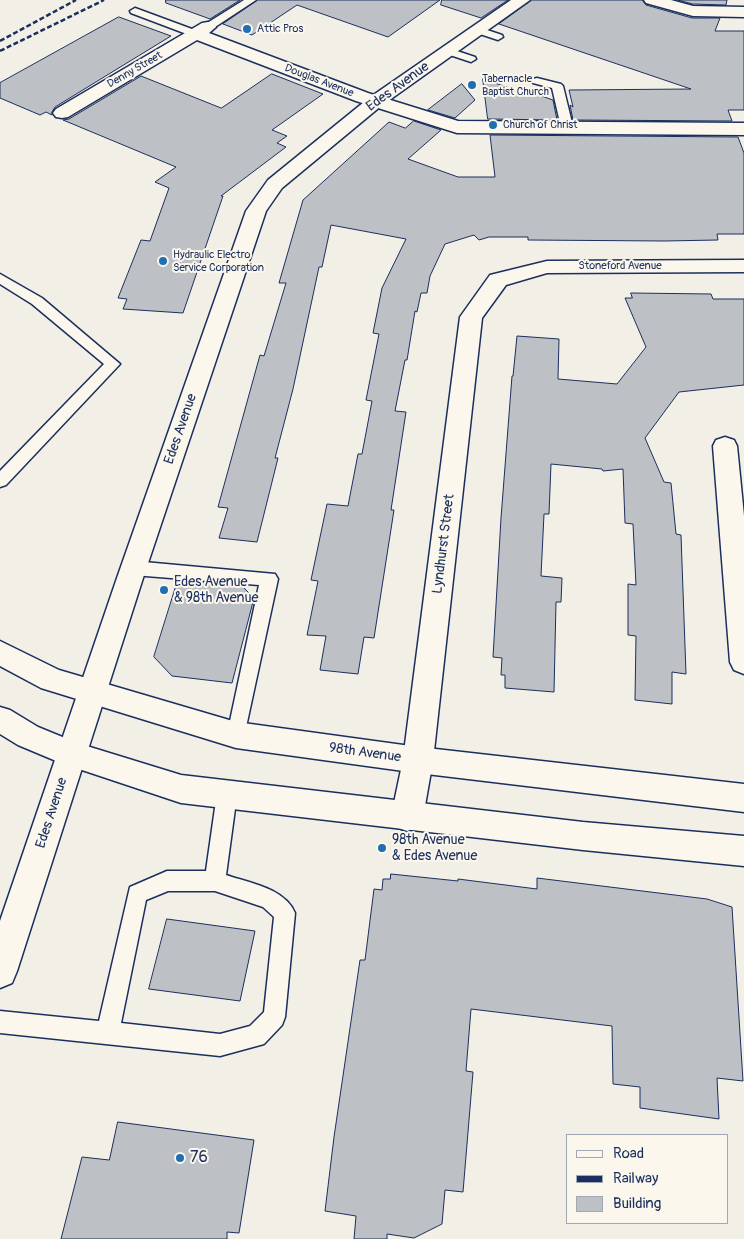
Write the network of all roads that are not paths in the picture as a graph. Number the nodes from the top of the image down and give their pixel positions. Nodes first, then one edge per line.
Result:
1 (250, 0) edge
2 (522, 0) edge
3 (652, 0) edge
4 (134, 11) dead end
5 (744, 12) edge
6 (202, 30) junction
7 (478, 30) junction
8 (498, 38) dead end
9 (448, 51) junction
10 (471, 59) dead end
11 (537, 81) dead end
12 (375, 102) junction
13 (62, 113) dead end
14 (567, 127) junction
15 (744, 129) edge
16 (744, 266) edge
17 (0, 278) edge
18 (498, 280) joint
19 (726, 446) dead end
20 (0, 481) edge
21 (133, 568) junction
22 (0, 652) edge
23 (744, 662) edge
24 (92, 691) junction
25 (0, 719) edge
26 (236, 735) junction
27 (72, 754) junction
28 (418, 760) junction
29 (227, 794) junction
30 (744, 798) edge
31 (408, 816) junction
32 (744, 851) edge
33 (216, 881) junction
34 (0, 972) edge
35 (0, 1022) edge
36 (108, 1033) junction

1 - 6 lane
2 - 7 street, Edes Avenue
3 - 5 street
4 - 6 lane
6 - 12 street, Douglas Avenue
6 - 13 street, Denny Street
7 - 8 lane
7 - 9 street, Edes Avenue
9 - 10 lane
9 - 12 street, Edes Avenue
11 - 14 lane
12 - 14 street, Douglas Avenue
12 - 21 street, Edes Avenue
14 - 15 street, Douglas Avenue
16 - 18 street, Stoneford Avenue
17 - 20 lane
18 - 28 street, Lyndhurst Street
19 - 23 street
21 - 24 street, Edes Avenue
21 - 26 lane
22 - 24 street, 98th Avenue
24 - 26 street, 98th Avenue
24 - 27 street, Edes Avenue
25 - 27 street
26 - 28 street, 98th Avenue
27 - 29 street
27 - 34 street, Edes Avenue
28 - 30 street, 98th Avenue
28 - 31 street, Lyndhurst Street
29 - 31 street
29 - 33 lane
31 - 32 street
33 - 36 lane
33 - 36 lane
35 - 36 lane

